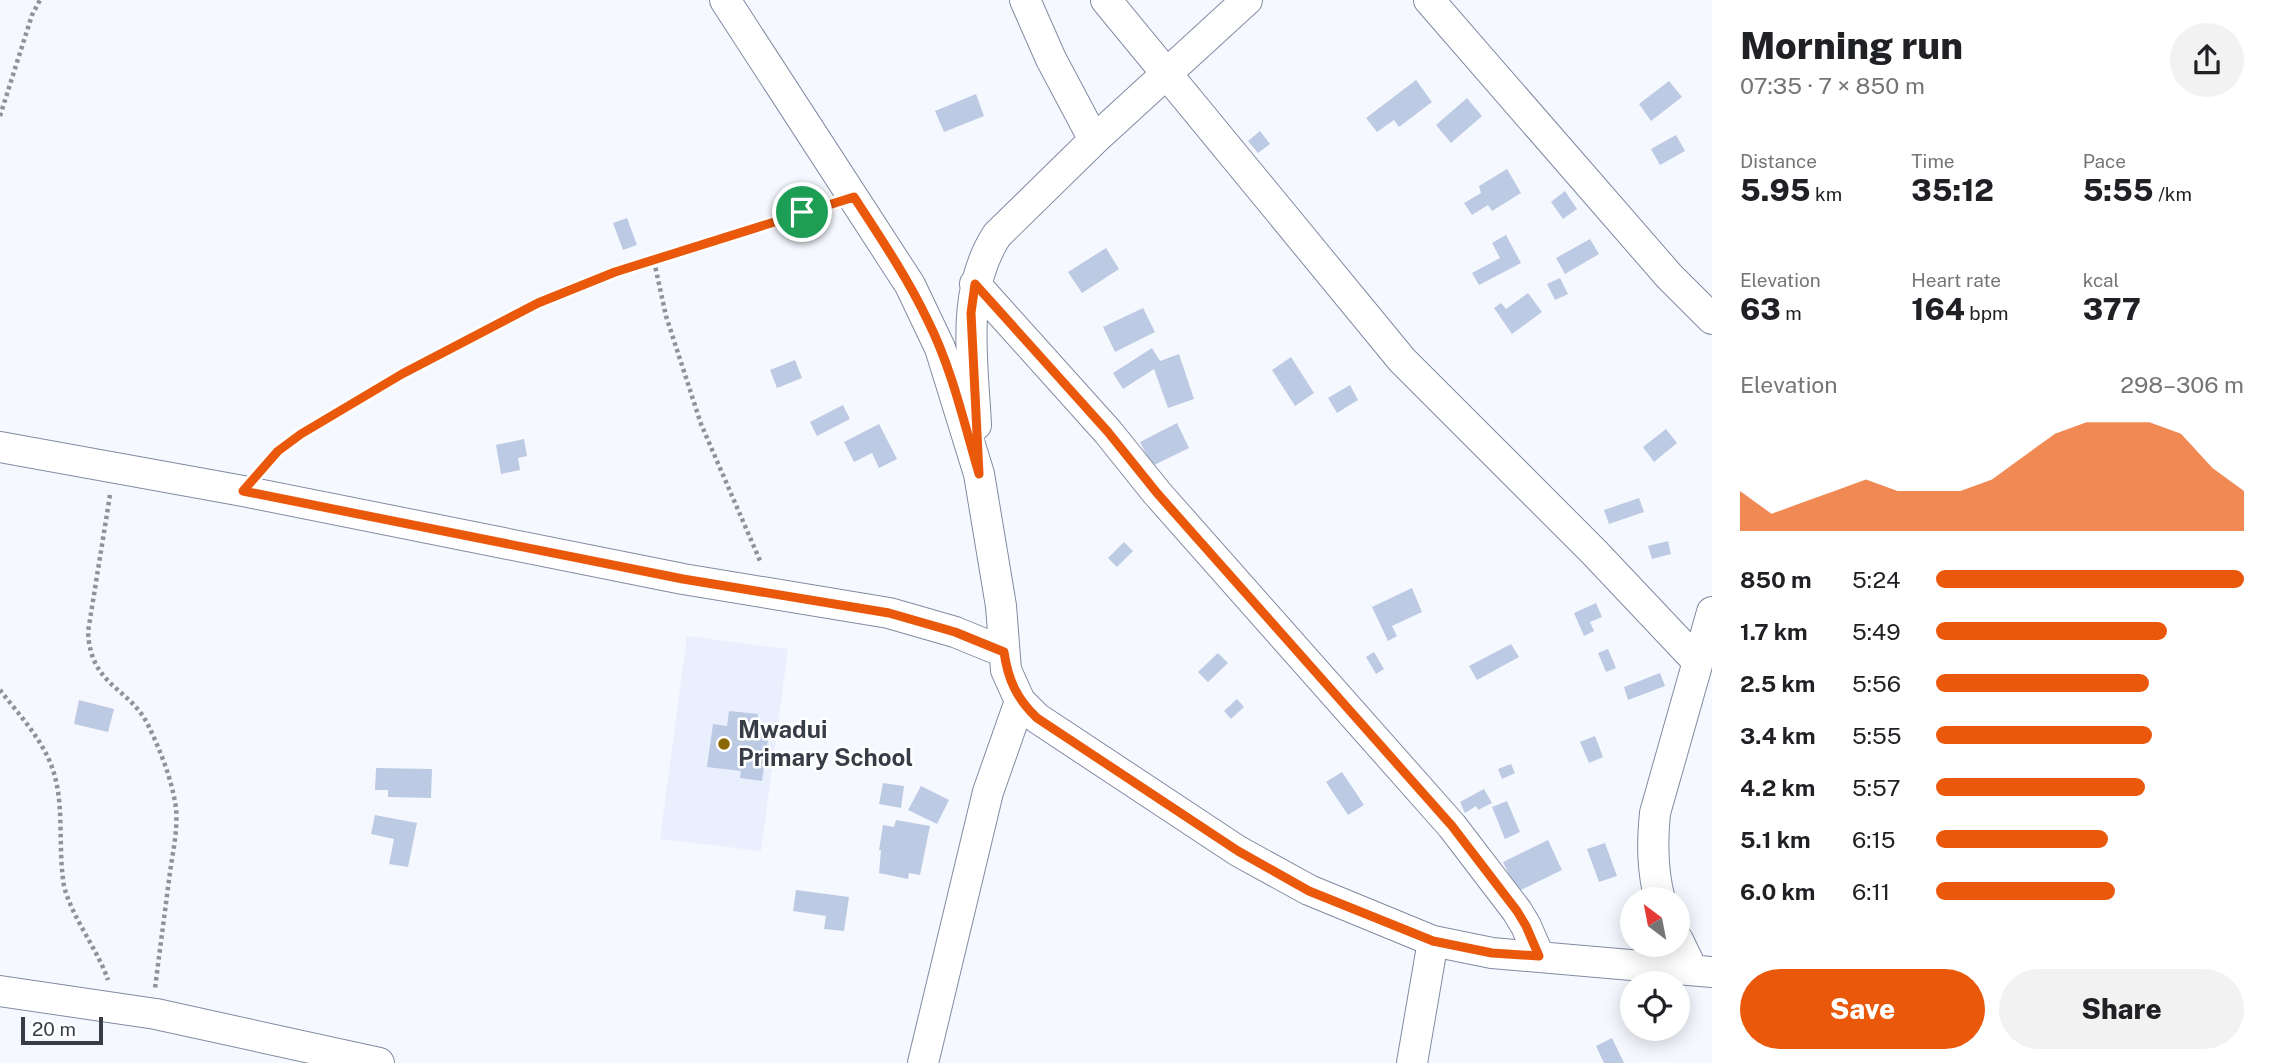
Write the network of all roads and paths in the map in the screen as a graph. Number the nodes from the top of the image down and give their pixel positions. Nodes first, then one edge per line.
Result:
1 (40, 0) edge
2 (725, 0) edge
3 (1025, 0) edge
4 (1106, 0) edge
5 (1247, 0) edge
6 (1429, 0) edge
7 (1167, 73) junction
8 (0, 116) edge
9 (1094, 140) junction
10 (854, 197) junction
11 (654, 261) junction
12 (975, 284) junction
13 (1712, 319) edge
14 (0, 447) edge
15 (114, 468) junction
16 (979, 474) junction
17 (243, 491) junction
18 (774, 593) junction
19 (1712, 612) edge
20 (1004, 652) junction
21 (1697, 661) junction
22 (0, 690) edge
23 (1020, 701) junction
24 (1657, 887) edge
25 (1433, 941) junction
26 (1539, 956) junction
27 (1690, 956) edge
28 (1702, 971) edge
29 (0, 991) edge
30 (116, 1008) junction
31 (156, 1014) junction
32 (379, 1063) edge
33 (923, 1063) edge
34 (1412, 1063) edge

1 - 8 path
2 - 10 street
3 - 9 street
4 - 7 street
5 - 7 street
6 - 13 street
7 - 9 street
7 - 21 street
9 - 12 street
10 - 11 path
10 - 16 street
11 - 17 path
11 - 18 path
12 - 16 street
12 - 26 street
14 - 15 street
15 - 17 street
15 - 31 path
16 - 20 street
17 - 18 street
18 - 20 street
19 - 21 street
20 - 23 street
21 - 24 street
22 - 30 path
23 - 25 street
23 - 33 street
25 - 26 street
25 - 34 street
26 - 28 street
27 - 28 street
29 - 30 street
30 - 31 street
31 - 32 street

